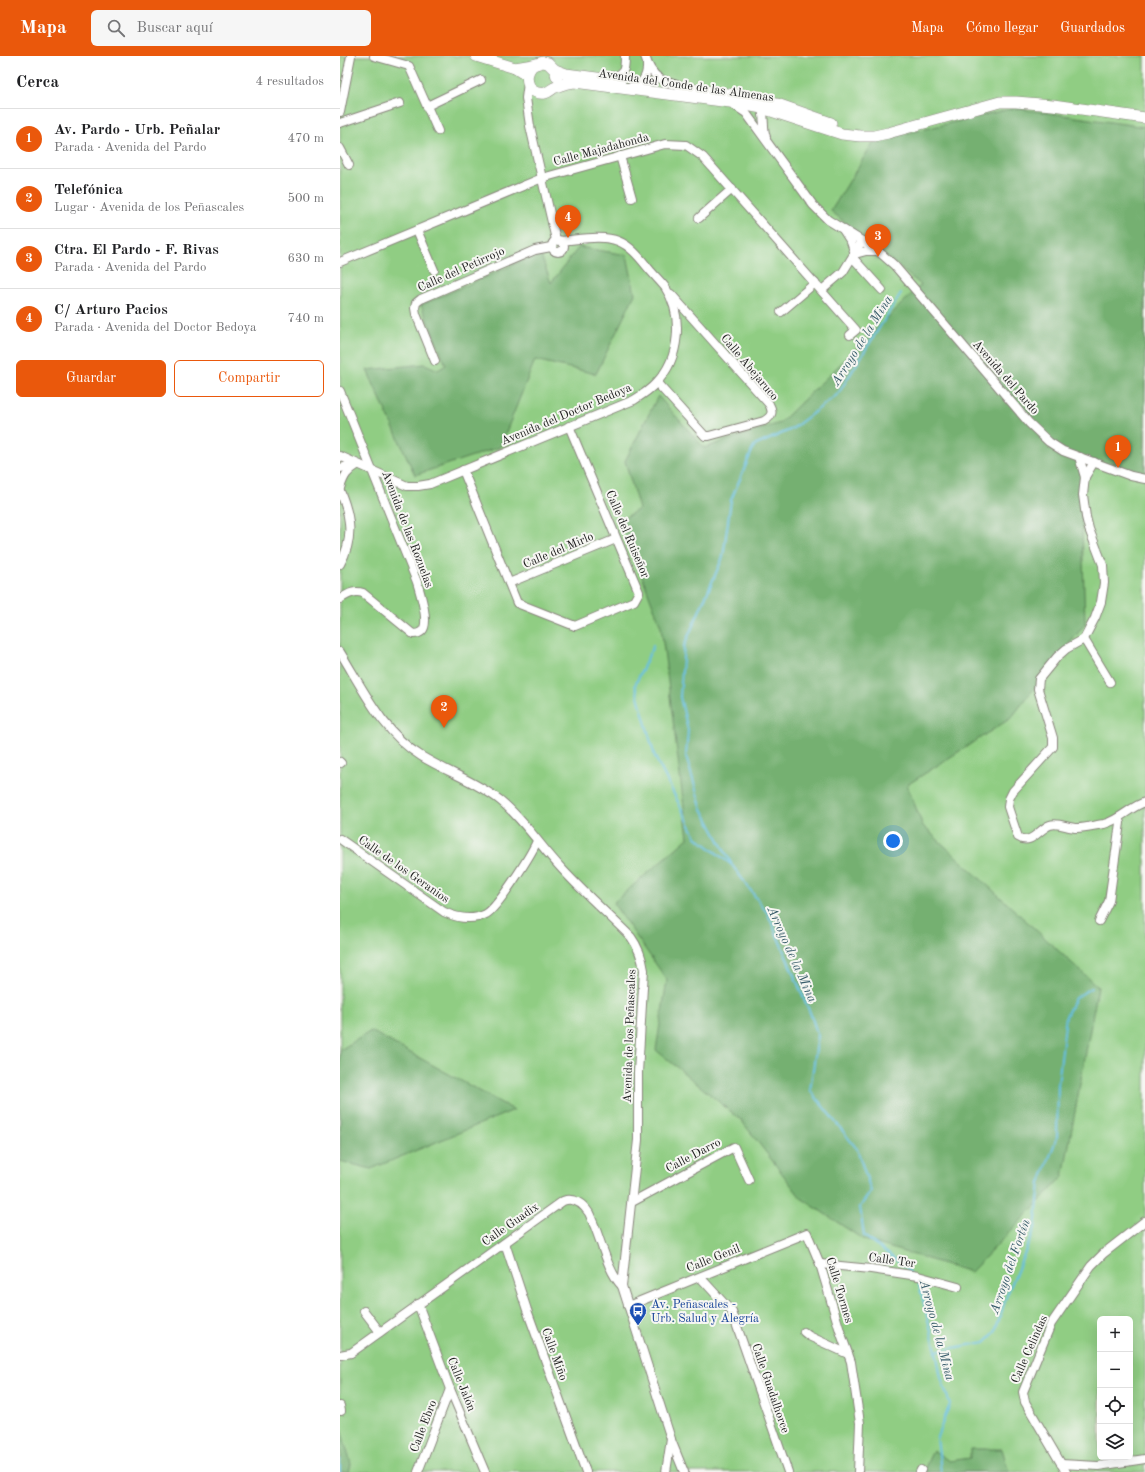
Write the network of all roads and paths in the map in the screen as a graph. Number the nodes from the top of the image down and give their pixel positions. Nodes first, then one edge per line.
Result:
1 (351, 56) edge
2 (374, 56) edge
3 (476, 56) edge
4 (625, 56) edge
5 (646, 60) edge
6 (533, 65) junction
7 (515, 68) junction
8 (555, 70) junction
9 (603, 78) junction
10 (481, 80) dead end
11 (527, 81) junction
12 (586, 84) junction
13 (639, 84) junction
14 (554, 87) junction
15 (706, 91) junction
16 (541, 93) junction
17 (730, 102) junction
18 (400, 103) dead end
19 (427, 106) junction
20 (527, 106) junction
21 (340, 112) edge
22 (746, 113) junction
23 (763, 114) junction
24 (1145, 118) edge
25 (340, 122) edge
26 (438, 131) dead end
27 (888, 133) junction
28 (769, 144) junction
29 (340, 148) edge
30 (620, 156) junction
31 (350, 165) dead end
32 (542, 178) junction
33 (732, 189) junction
34 (632, 198) dead end
35 (699, 218) dead end
36 (417, 230) junction
37 (844, 231) junction
38 (581, 240) junction
39 (862, 241) junction
40 (556, 243) junction
41 (878, 251) junction
42 (854, 256) junction
43 (340, 262) edge
44 (434, 270) dead end
45 (815, 283) junction
46 (665, 288) junction
47 (822, 290) junction
48 (882, 290) dead end
49 (781, 312) dead end
50 (693, 318) junction
51 (677, 323) junction
52 (850, 335) dead end
53 (436, 361) dead end
54 (657, 383) junction
55 (340, 391) edge
56 (570, 426) junction
57 (1080, 457) junction
58 (342, 458) edge
59 (1094, 462) junction
60 (357, 465) junction
61 (340, 468) edge
62 (372, 470) junction
63 (463, 470) junction
64 (1085, 478) junction
65 (1145, 479) edge
66 (340, 489) edge
67 (616, 539) junction
68 (340, 564) edge
69 (509, 583) junction
70 (340, 599) edge
71 (1084, 639) junction
72 (340, 652) edge
73 (1110, 682) dead end
74 (1145, 802) edge
75 (1118, 818) junction
76 (340, 840) edge
77 (538, 841) junction
78 (1099, 921) dead end
79 (749, 1180) dead end
80 (632, 1202) junction
81 (1144, 1223) edge
82 (807, 1233) joint
83 (504, 1243) junction
84 (820, 1264) junction
85 (700, 1276) junction
86 (622, 1286) junction
87 (958, 1287) dead end
88 (418, 1304) junction
89 (628, 1306) junction
90 (364, 1311) dead end
91 (380, 1332) junction
92 (804, 1332) dead end
93 (848, 1354) junction
94 (340, 1355) edge
95 (450, 1389) junction
96 (671, 1439) junction
97 (1145, 1459) edge
98 (1061, 1464) junction
99 (418, 1472) edge
100 (485, 1472) edge
101 (586, 1472) edge
102 (666, 1472) edge
103 (684, 1472) edge
104 (788, 1472) edge
105 (858, 1472) edge
106 (1066, 1472) edge

1 - 21 street
2 - 19 street
3 - 7 main road
4 - 9 street
5 - 13 street
5 - 15 street
6 - 7 main road
6 - 8 main road
6 - 11 main road
7 - 11 main road
8 - 9 main road, Avenida del Conde de las Almenas
8 - 14 main road
9 - 13 main road, Avenida del Conde de las Almenas
10 - 19 street
11 - 16 main road
11 - 20 street
12 - 13 street, Avenida del Conde de las Almenas
12 - 14 main road
12 - 17 main road, Avenida del Conde de las Almenas
13 - 15 main road, Avenida del Conde de las Almenas
14 - 16 main road
15 - 23 street
15 - 27 main road, Avenida del Conde de las Almenas
16 - 20 street
17 - 22 street
17 - 23 main road, Avenida del Conde de las Almenas
18 - 25 street
19 - 26 street
20 - 32 street
22 - 23 street
22 - 28 street, Avenida del Pardo
23 - 27 main road, Avenida del Conde de las Almenas
23 - 28 street
24 - 27 main road
28 - 37 street, Avenida del Pardo
29 - 31 street
30 - 32 street, Calle Majadahonda
30 - 33 street, Calle Majadahonda
30 - 34 street
32 - 36 street, Calle Majadahonda
32 - 40 street
33 - 35 street
33 - 45 street, Calle Majadahonda
36 - 43 street, Calle Majadahonda
36 - 44 street
37 - 39 street, Avenida del Pardo
37 - 42 street, Avenida del Pardo
38 - 40 street, Avenida del Doctor Bedoya
38 - 40 street, Avenida del Doctor Bedoya
38 - 46 street, Avenida del Doctor Bedoya
39 - 41 street, Avenida del Pardo
39 - 42 street
40 - 53 street, Calle del Petirrojo
41 - 42 street
41 - 57 street, Avenida del Pardo
42 - 47 street
42 - 48 street, Avenida del Pardo
45 - 47 street, Calle Majadahonda
45 - 49 street
46 - 50 street, Calle Abejaruco
46 - 51 street, Avenida del Doctor Bedoya
47 - 52 street, Calle Majadahonda
50 - 51 street
50 - 54 street, Calle Abejaruco
51 - 54 street, Avenida del Doctor Bedoya
54 - 56 street, Avenida del Doctor Bedoya
55 - 62 street, Avenida de las Rozuelas
56 - 63 street, Avenida del Doctor Bedoya
56 - 67 street, Calle del Ruiseñor
57 - 59 street, Avenida del Pardo
57 - 64 street
58 - 60 street, Avenida del Doctor Bedoya
59 - 64 street
59 - 65 street, Avenida del Pardo
60 - 61 street, Avenida del Doctor Bedoya
60 - 62 street, Avenida del Doctor Bedoya
60 - 66 street
62 - 63 street, Avenida del Doctor Bedoya
62 - 70 street, Avenida de las Rozuelas
63 - 69 street, Calle del Ruiseñor
64 - 71 street
66 - 68 street
67 - 69 street, Calle del Mirlo
67 - 69 street, Calle del Ruiseñor
71 - 73 street
71 - 75 street
72 - 77 street, Avenida de los Peñascales
74 - 75 street
75 - 78 street
76 - 77 street, Calle de los Geranios
77 - 80 street, Avenida de los Peñascales
79 - 80 street, Calle Darro
80 - 86 street, Avenida de los Peñascales
81 - 98 street, Calle Celindas
82 - 84 street, Calle Tormes
82 - 85 street, Calle Genil
83 - 86 street, Calle Guadix
83 - 88 street, Calle Guadix
83 - 101 street, Calle Miño
84 - 87 street, Calle Ter
84 - 93 street, Calle Tormes
85 - 89 street, Calle Genil
85 - 104 street, Calle Guadalhorce
86 - 89 street, Avenida de los Peñascales
88 - 91 street, Calle Guadix
88 - 95 street, Calle Jalón
89 - 96 street, Avenida de los Peñascales
90 - 91 street
91 - 94 street, Calle Guadix
92 - 93 street
93 - 105 street, Calle Tormes
95 - 99 street, Calle Ebro
95 - 100 street, Calle Jalón
96 - 102 street, Avenida de los Peñascales
96 - 103 street
97 - 98 street
98 - 106 street

